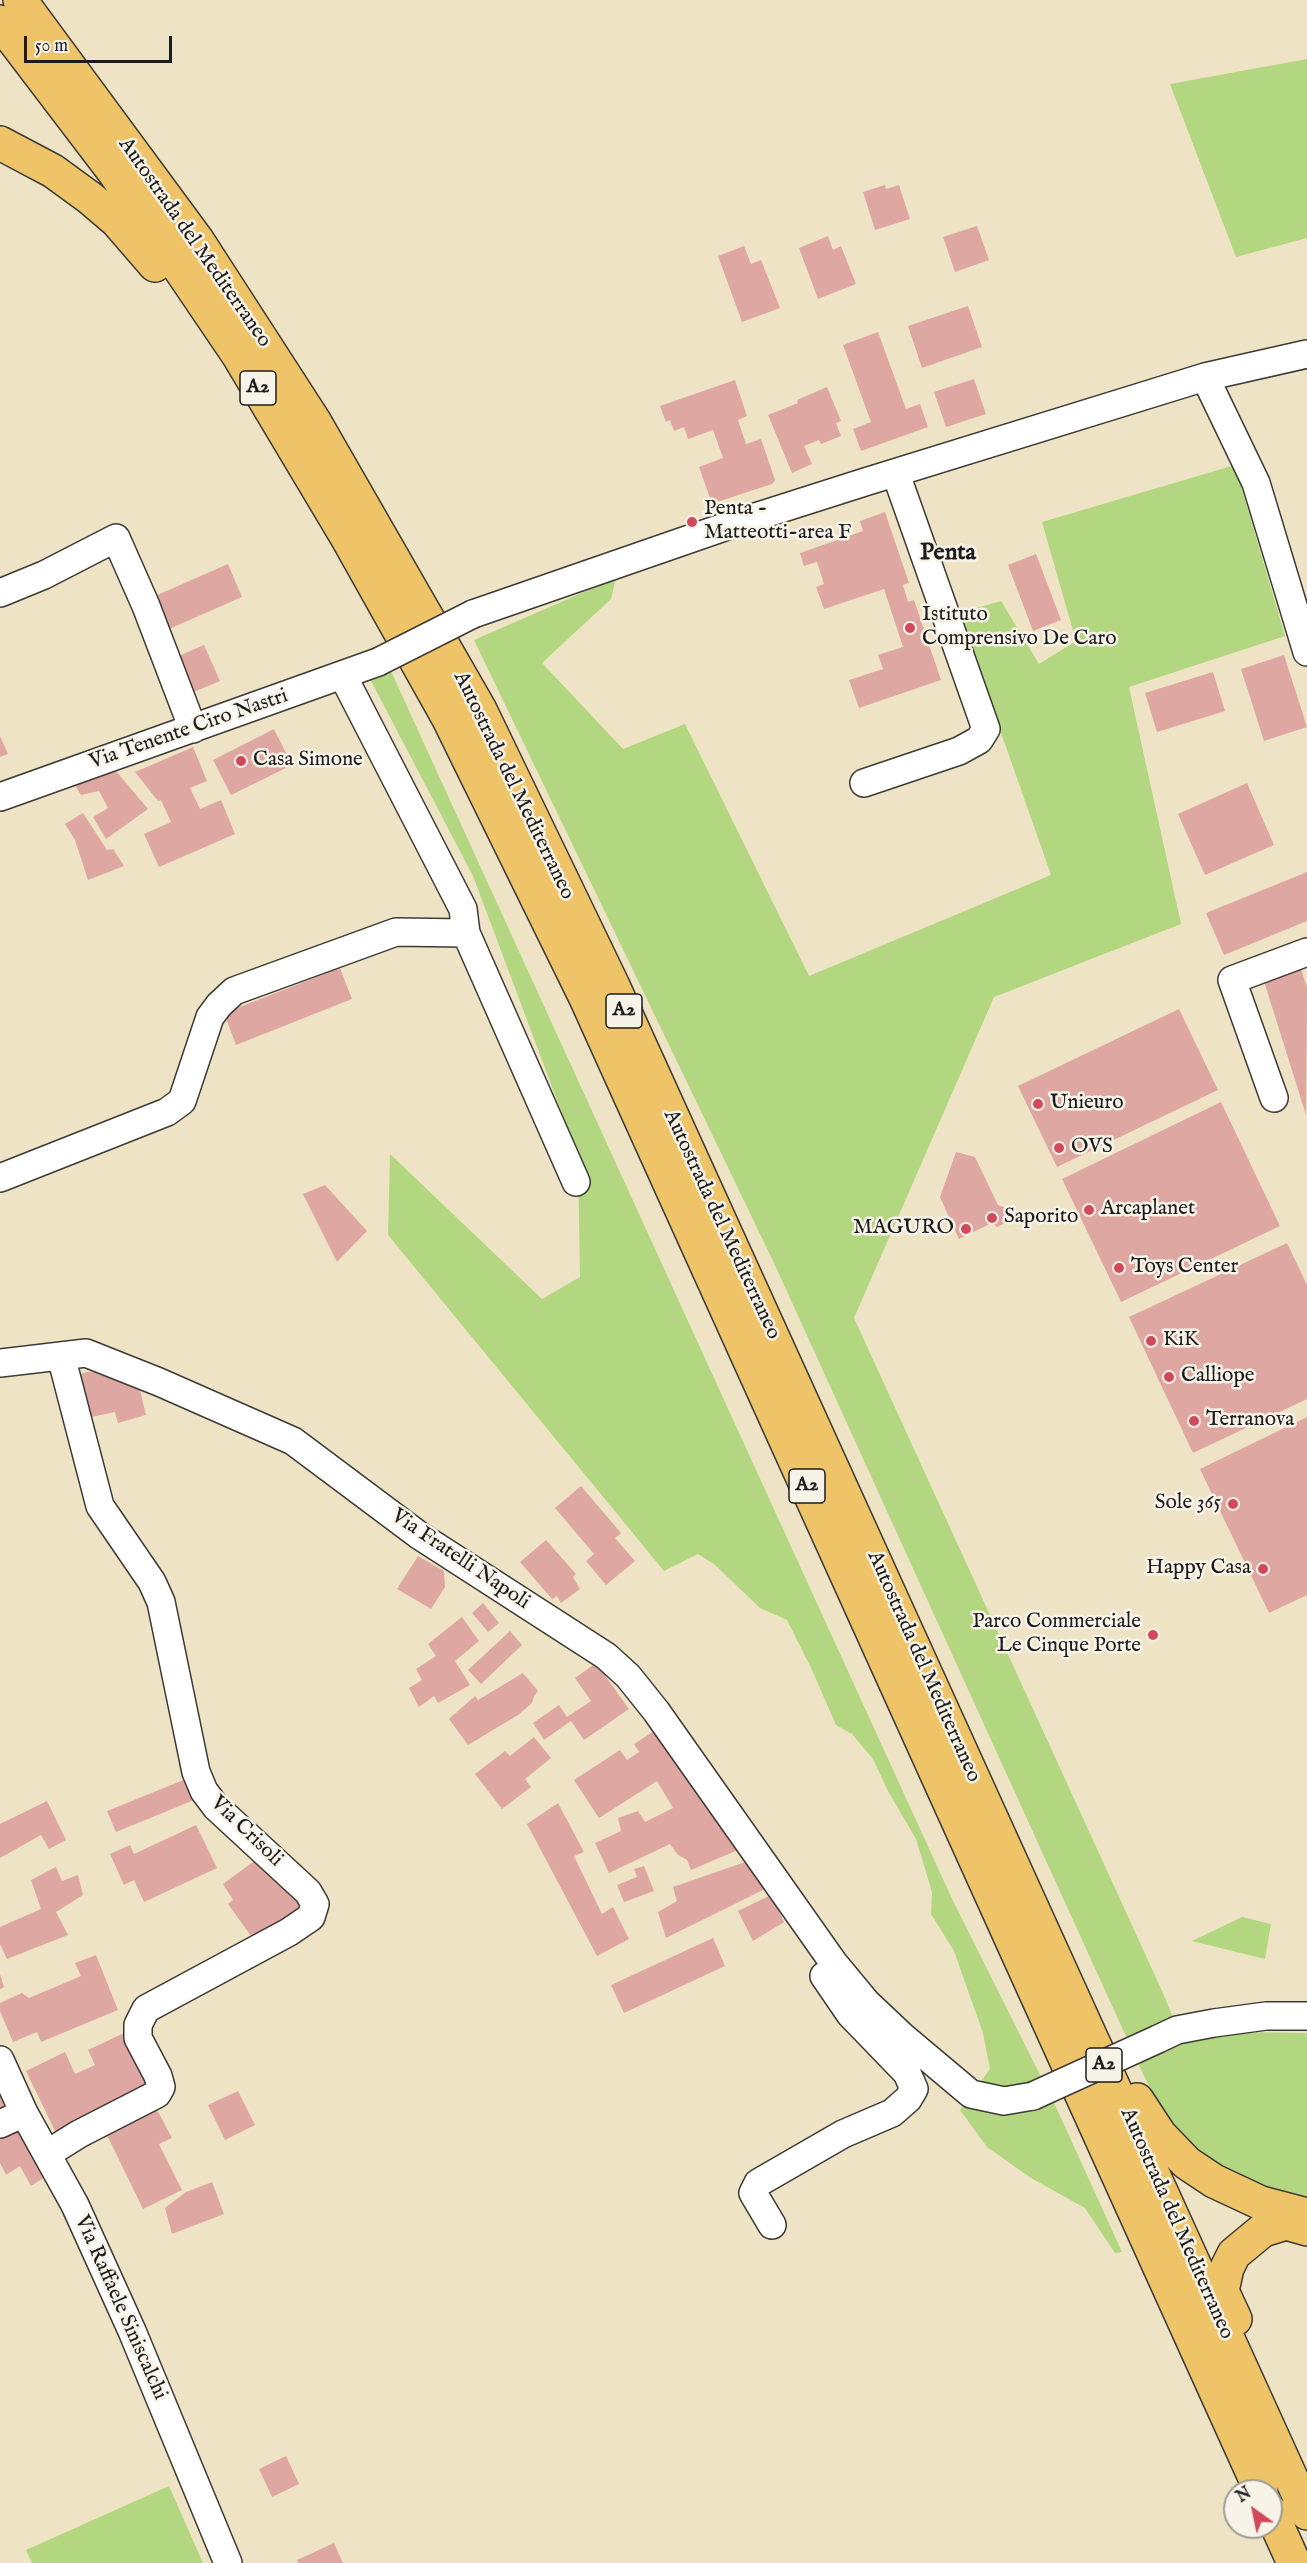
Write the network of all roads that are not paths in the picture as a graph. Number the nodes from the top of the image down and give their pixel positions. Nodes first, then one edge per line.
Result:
1 (20, 0) edge
2 (48, 0) edge
3 (0, 22) edge
4 (0, 40) edge
5 (39, 74) junction
6 (0, 143) edge
7 (197, 240) junction
8 (1307, 354) edge
9 (1205, 377) junction
10 (896, 474) junction
11 (0, 593) edge
12 (1307, 652) edge
13 (343, 676) junction
14 (449, 719) junction
15 (193, 729) junction
16 (864, 783) dead end
17 (0, 797) edge
18 (466, 933) junction
19 (1307, 952) edge
20 (1274, 1098) dead end
21 (0, 1178) edge
22 (576, 1182) dead end
23 (61, 1356) junction
24 (0, 1363) edge
25 (901, 1617) junction
26 (810, 1930) junction
27 (1307, 2016) edge
28 (0, 2060) edge
29 (12, 2118) edge
30 (47, 2154) junction
31 (1307, 2215) edge
32 (772, 2225) dead end
33 (1307, 2229) edge
34 (1214, 2388) junction
35 (1241, 2479) edge
36 (1256, 2479) edge
37 (1307, 2482) edge
38 (1307, 2513) edge
39 (1266, 2539) edge
40 (1283, 2539) edge
41 (228, 2563) edge
42 (1276, 2563) edge
43 (1294, 2563) edge

1 - 7 highway, Autostrada del Mediterraneo / A2
2 - 7 highway
3 - 5 highway
4 - 5 highway
5 - 14 highway, Autostrada del Mediterraneo / A2
6 - 14 highway
7 - 25 highway, Autostrada del Mediterraneo / A2
8 - 9 street, Via Tenente Ciro Nastri
9 - 10 street, Via Tenente Ciro Nastri
9 - 12 street
10 - 13 street, Via Tenente Ciro Nastri, bridge
10 - 16 street
11 - 15 street
13 - 15 street, Via Tenente Ciro Nastri
13 - 18 street
14 - 34 highway, Autostrada del Mediterraneo / A2
15 - 17 street, Via Tenente Ciro Nastri
18 - 21 street
18 - 22 street
19 - 20 street
23 - 24 street, Via Fratelli Napoli
23 - 26 street, Via Fratelli Napoli
23 - 30 street, Via Crisoli
25 - 31 highway
25 - 38 highway, Autostrada del Mediterraneo / A2
26 - 27 street, Via Fratelli Napoli, bridge
26 - 32 street, Via Fratelli Napoli
28 - 29 street, Via Raffaele Siniscalchi
29 - 30 street, Via Raffaele Siniscalchi
30 - 41 street, Via Raffaele Siniscalchi
33 - 37 highway
34 - 35 highway
34 - 36 highway, Autostrada del Mediterraneo / A2
39 - 42 highway
40 - 43 highway

